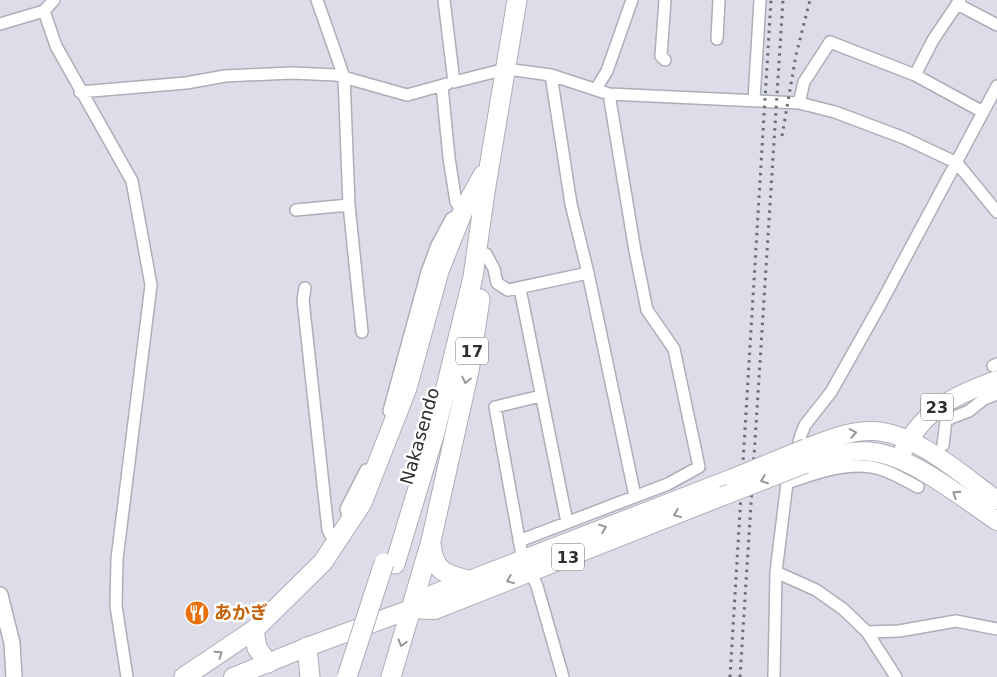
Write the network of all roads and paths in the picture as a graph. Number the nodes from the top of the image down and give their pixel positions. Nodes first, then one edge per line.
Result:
1 (54, 0) edge
2 (317, 0) edge
3 (444, 0) edge
4 (518, 0) edge
5 (632, 0) edge
6 (665, 0) edge
7 (718, 0) edge
8 (760, 0) edge
9 (958, 2) edge
10 (44, 10) junction
11 (0, 24) edge
12 (997, 25) edge
13 (717, 39) dead end
14 (665, 60) dead end
15 (506, 69) junction
16 (551, 75) junction
17 (915, 75) junction
18 (344, 77) junction
19 (454, 82) junction
20 (442, 86) junction
21 (997, 86) edge
22 (596, 89) junction
23 (80, 92) junction
24 (609, 94) junction
25 (754, 100) junction
26 (799, 103) junction
27 (983, 112) junction
28 (492, 158) junction
29 (957, 163) junction
30 (349, 205) junction
31 (296, 210) dead end
32 (463, 211) junction
33 (997, 212) edge
34 (486, 254) junction
35 (588, 273) junction
36 (305, 288) dead end
37 (520, 289) junction
38 (362, 332) dead end
39 (996, 370) edge
40 (997, 394) edge
41 (541, 396) junction
42 (908, 440) junction
43 (943, 445) dead end
44 (806, 456) junction
45 (898, 460) junction
46 (788, 483) junction
47 (918, 487) dead end
48 (636, 496) junction
49 (997, 500) edge
50 (997, 521) edge
51 (567, 522) junction
52 (431, 541) junction
53 (336, 546) junction
54 (525, 557) junction
55 (390, 563) junction
56 (776, 572) junction
57 (472, 581) junction
58 (0, 595) edge
59 (411, 610) junction
60 (997, 628) edge
61 (254, 630) junction
62 (867, 632) junction
63 (307, 647) junction
64 (268, 663) junction
65 (14, 677) edge
66 (127, 677) edge
67 (184, 677) edge
68 (233, 677) edge
69 (310, 677) edge
70 (347, 677) edge
71 (361, 677) edge
72 (391, 677) edge
73 (563, 677) edge
74 (774, 677) edge
75 (896, 677) edge

1 - 10 street
2 - 18 street
3 - 19 street
4 - 15 highway, Nakasendo / 17
5 - 22 street
6 - 14 street
7 - 13 street
8 - 25 street
9 - 12 street
9 - 17 street
10 - 11 street
10 - 23 street
15 - 16 street
15 - 19 street
15 - 28 highway, Nakasendo / 17
16 - 22 street
16 - 35 street
17 - 26 street
17 - 27 street
18 - 20 street
18 - 23 street
18 - 30 street
19 - 20 street
20 - 32 street
21 - 27 street
22 - 24 street
23 - 66 street
24 - 25 street
24 - 48 street
25 - 26 street
26 - 29 street
27 - 29 street
28 - 32 highway
28 - 34 highway, 17
28 - 55 highway, Nakasendo / 17
29 - 33 street
29 - 46 street
30 - 31 street
30 - 38 street
32 - 53 highway
34 - 37 street
34 -> 52 highway, 17
35 - 37 street
35 - 48 street
36 - 53 street
37 - 41 street
39 - 42 main road, 23
40 - 43 street
41 - 51 street
41 - 54 street
44 -> 42 main road, 13
42 - 45 main road, 23
42 - 49 main road, 13
44 - 45 main road, 13
54 -> 44 main road, 13, bridge
44 -> 54 main road, 13, bridge
50 -> 45 main road, 13
46 - 47 street
46 - 56 street
48 - 51 street
51 - 54 street
52 - 57 highway
52 - 59 highway, 17
53 - 61 highway
54 - 57 main road, 13
54 -> 59 main road, 13
54 - 73 street
55 - 70 highway, Nakasendo / 17, bridge
55 - 71 highway, Nakasendo / 17
56 - 62 street
56 - 74 street
57 - 59 main road, 13
58 - 65 main road
59 - 63 main road, 13
59 -> 72 highway, 17
60 - 62 street
61 - 64 highway
67 -> 61 highway
62 - 75 street
63 - 64 main road, 13
63 - 69 highway
64 - 68 main road, 13

